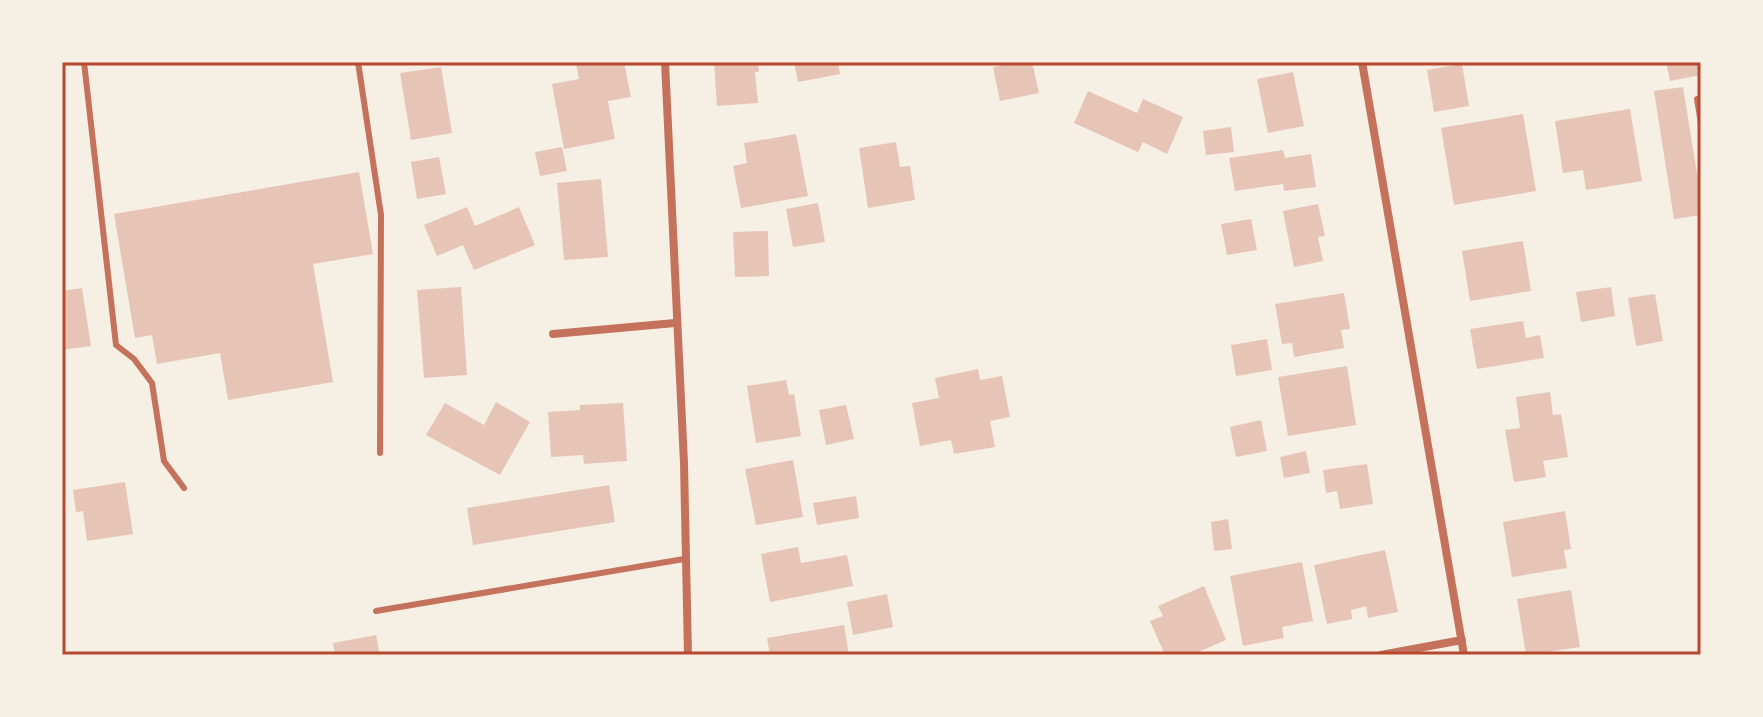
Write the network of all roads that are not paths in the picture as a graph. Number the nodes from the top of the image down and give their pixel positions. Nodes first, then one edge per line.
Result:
1 (84, 62) edge
2 (358, 62) edge
3 (665, 62) edge
4 (1362, 62) edge
5 (1701, 98) edge
6 (1701, 123) edge
7 (675, 323) junction
8 (553, 334) dead end
9 (380, 453) dead end
10 (184, 488) dead end
11 (684, 559) junction
12 (376, 611) dead end
13 (1462, 640) junction
14 (688, 655) edge
15 (1381, 655) edge
16 (1464, 655) edge

1 - 10 lane
2 - 9 lane
3 - 7 street
4 - 13 street
5 - 6 lane
7 - 8 street
7 - 11 street
11 - 12 lane
11 - 14 street
13 - 15 street
13 - 16 street

